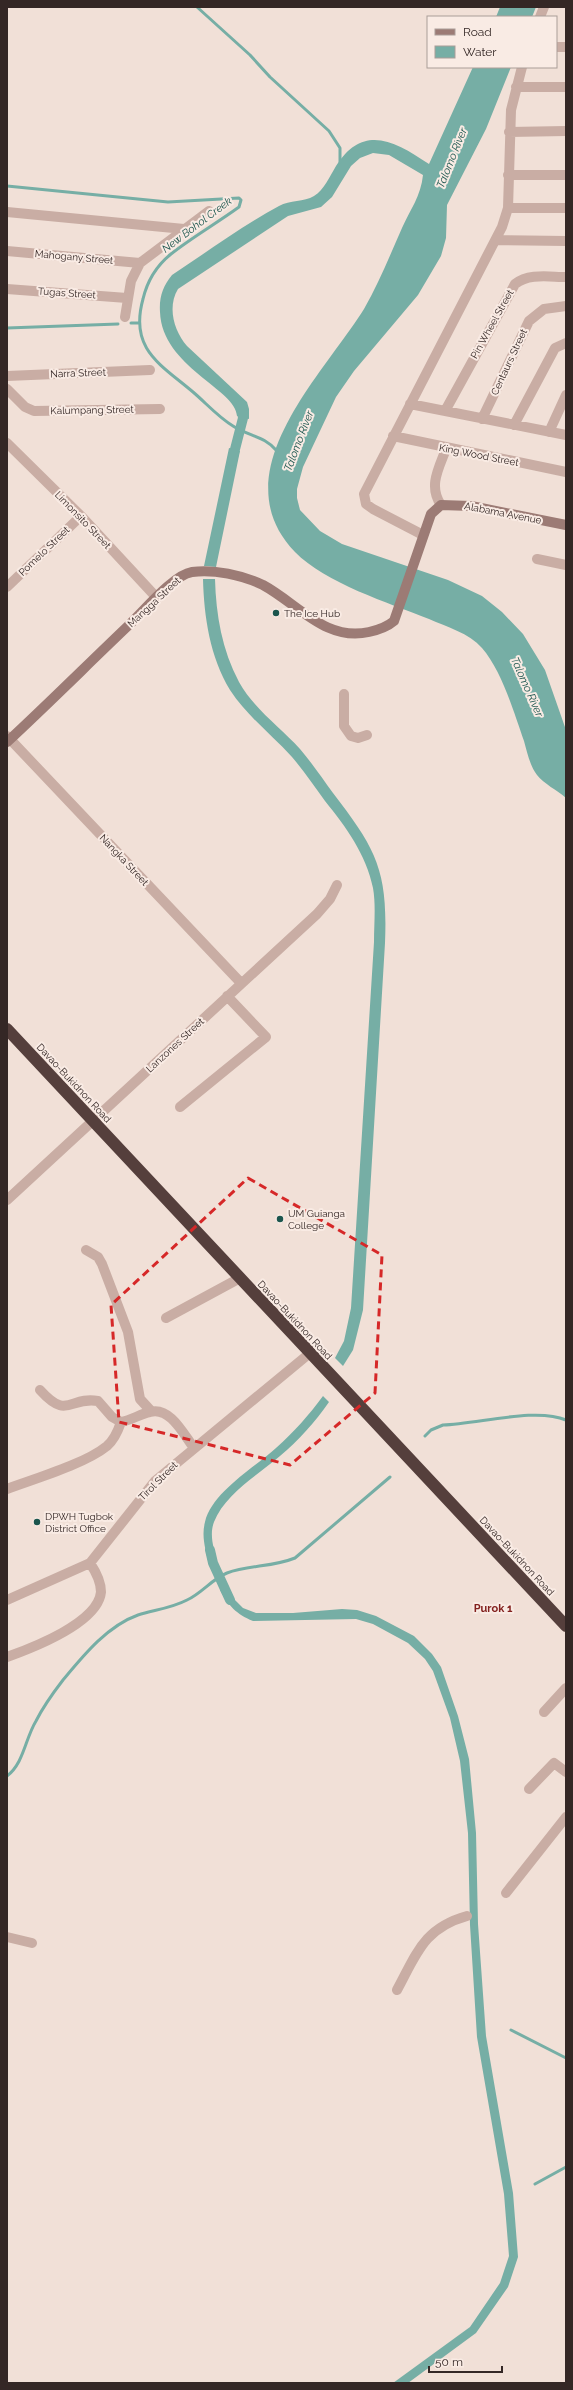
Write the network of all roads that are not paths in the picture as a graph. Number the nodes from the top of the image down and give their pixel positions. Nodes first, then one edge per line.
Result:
1 (522, 68) edge
2 (566, 87) edge
3 (516, 88) junction
4 (566, 131) edge
5 (510, 132) junction
6 (508, 175) junction
7 (566, 175) edge
8 (508, 208) junction
9 (566, 208) edge
10 (209, 211) dead end
11 (7, 212) edge
12 (184, 229) junction
13 (496, 240) junction
14 (566, 241) edge
15 (7, 251) edge
16 (140, 263) junction
17 (566, 277) edge
18 (7, 289) edge
19 (127, 298) junction
20 (566, 306) edge
21 (125, 317) dead end
22 (566, 343) edge
23 (150, 370) dead end
24 (7, 376) edge
25 (7, 389) edge
26 (566, 395) edge
27 (410, 404) junction
28 (160, 410) dead end
29 (445, 411) junction
30 (482, 419) junction
31 (514, 425) junction
32 (549, 432) junction
33 (566, 435) edge
34 (393, 436) junction
35 (7, 443) edge
36 (446, 449) junction
37 (566, 472) edge
38 (441, 505) junction
39 (81, 516) junction
40 (566, 525) edge
41 (423, 535) junction
42 (537, 559) dead end
43 (566, 565) edge
44 (7, 587) edge
45 (157, 598) junction
46 (344, 694) dead end
47 (367, 735) dead end
48 (8, 739) edge
49 (338, 885) dead end
50 (241, 983) junction
51 (227, 996) junction
52 (7, 1029) edge
53 (180, 1107) dead end
54 (93, 1121) junction
55 (7, 1200) edge
56 (86, 1250) dead end
57 (240, 1278) junction
58 (166, 1318) dead end
59 (310, 1353) junction
60 (40, 1390) dead end
61 (150, 1411) junction
62 (121, 1422) junction
63 (194, 1448) junction
64 (7, 1489) edge
65 (90, 1563) junction
66 (7, 1600) edge
67 (566, 1626) edge
68 (7, 1657) edge
69 (566, 1688) edge
70 (544, 1712) dead end
71 (566, 1772) edge
72 (529, 1789) dead end
73 (566, 1817) edge
74 (506, 1893) dead end
75 (467, 1916) dead end
76 (7, 1937) edge
77 (32, 1943) dead end
78 (397, 1990) dead end

1 - 3 street
2 - 3 street
3 - 5 street
4 - 5 street
5 - 6 street
6 - 7 street
6 - 8 street
8 - 9 street
8 - 13 street
10 - 12 street
11 - 12 street
12 - 16 street
13 - 14 street
13 - 27 street
15 - 16 street, Mahogany Street
16 - 19 street
17 - 29 street, Pin Wheel Street
18 - 19 street, Tugas Street
19 - 21 street
20 - 30 street, Centaurs Street
22 - 31 street
23 - 24 street, Narra Street
25 - 28 street, Kalumpang Street
26 - 32 street
27 - 29 street
27 - 34 street
29 - 30 street
30 - 31 street
31 - 32 street
32 - 33 street
34 - 36 street, King Wood Street
34 - 41 street
35 - 39 street, Limonsito Street
36 - 37 street, King Wood Street
36 - 38 street
38 - 40 street, Alabama Avenue
38 - 41 street
39 - 44 street, Pomelo Street
39 - 45 street, Limonsito Street
41 - 45 street, Mangga Street
42 - 43 street
45 - 48 street, Mangga Street
46 - 47 street
48 - 50 street, Nangka Street
49 - 50 street, Lanzones Street
50 - 51 street, Lanzones Street
51 - 53 street
51 - 54 street, Lanzones Street
52 - 54 highway, Davao-Bukidnon Road
54 - 55 street, Lanzones Street
54 - 57 highway, Davao-Bukidnon Road
56 - 61 street
57 - 58 street
57 - 59 highway, Davao-Bukidnon Road
59 - 63 street, Tirol Street
59 - 67 highway, Davao-Bukidnon Road
60 - 62 street
61 - 62 street
61 - 63 street
62 - 64 street
63 - 65 street, Tirol Street
65 - 66 street, Tirol Street
65 - 68 street
69 - 70 street
71 - 72 street
73 - 74 street
75 - 78 street
76 - 77 street

